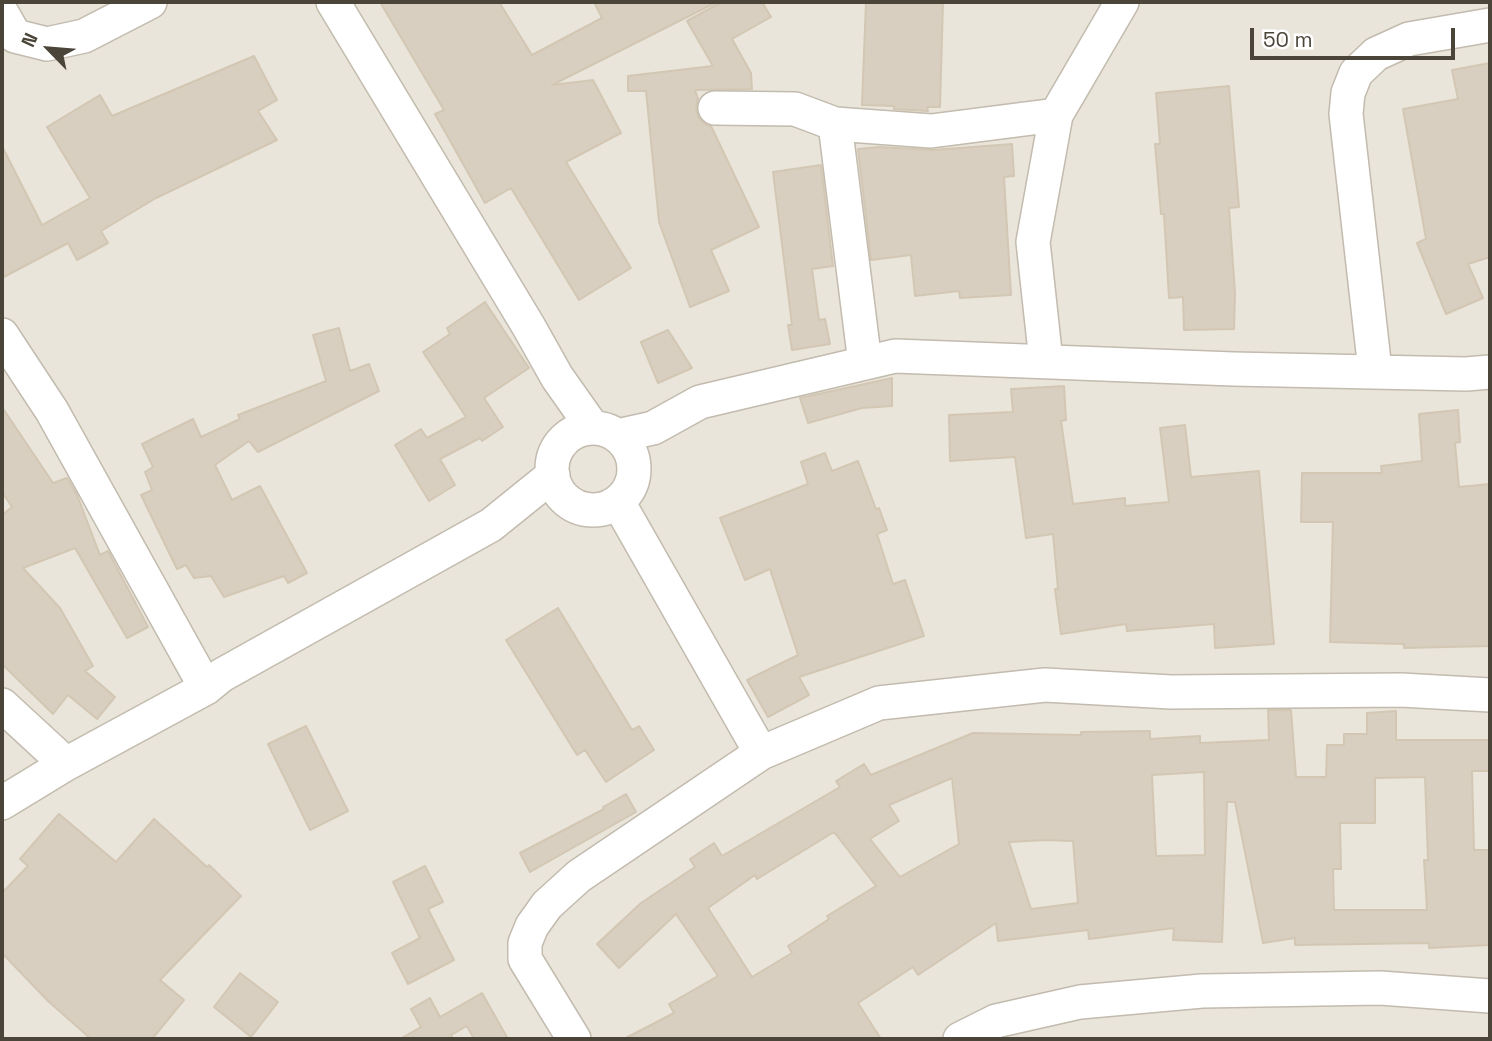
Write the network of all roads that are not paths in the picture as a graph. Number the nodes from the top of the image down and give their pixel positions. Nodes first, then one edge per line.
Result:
1 (150, 2) edge
2 (333, 2) edge
3 (1122, 2) edge
4 (2, 13) edge
5 (1490, 26) edge
6 (715, 108) dead end
7 (1056, 115) junction
8 (835, 124) junction
9 (2, 335) edge
10 (1046, 361) junction
11 (865, 363) junction
12 (1375, 370) junction
13 (1490, 372) edge
14 (557, 377) junction
15 (562, 442) junction
16 (614, 442) junction
17 (553, 475) junction
18 (618, 502) junction
19 (578, 507) junction
20 (491, 524) junction
21 (206, 688) junction
22 (1490, 695) edge
23 (2, 705) edge
24 (761, 753) junction
25 (66, 764) junction
26 (2, 803) edge
27 (1490, 996) edge
28 (574, 1039) edge
29 (960, 1039) edge

1 - 4 street
2 - 14 street
3 - 7 street
5 - 12 street
6 - 8 street
7 - 8 street
7 - 10 street
8 - 11 street
9 - 21 street
10 - 11 street
10 - 12 street
11 - 16 street
12 - 13 street
14 - 15 street
14 - 16 street
15 - 16 street
15 - 17 street
16 - 18 street
17 - 19 street
17 - 20 street
18 - 19 street
18 - 24 street
19 - 20 street
20 - 21 street
21 - 25 street
22 - 24 street
23 - 25 street
24 - 28 street
25 - 26 street
27 - 29 street

